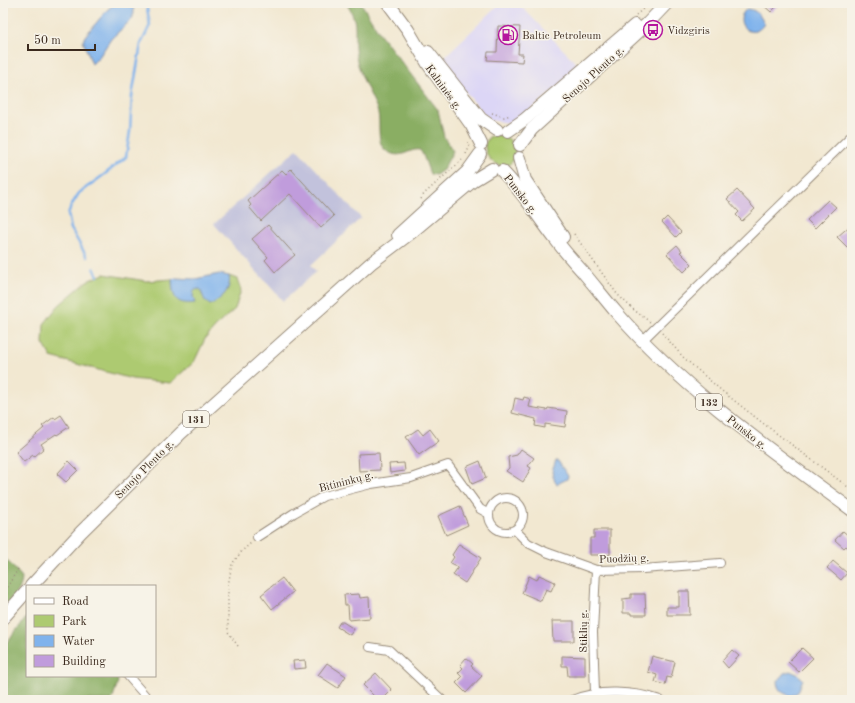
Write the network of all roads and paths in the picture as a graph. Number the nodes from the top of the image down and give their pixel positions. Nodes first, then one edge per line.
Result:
1 (388, 3) edge
2 (666, 3) edge
3 (512, 115) dead end
4 (476, 122) junction
5 (502, 131) junction
6 (852, 135) edge
7 (520, 145) junction
8 (481, 149) junction
9 (519, 158) junction
10 (497, 170) junction
11 (420, 200) dead end
12 (371, 263) junction
13 (585, 274) junction
14 (643, 340) junction
15 (852, 510) edge
16 (489, 514) junction
17 (515, 530) junction
18 (257, 537) joint
19 (720, 563) dead end
20 (18, 570) dead end
21 (596, 570) junction
22 (33, 585) edge
23 (3, 594) edge
24 (24, 594) edge
25 (3, 618) edge
26 (238, 646) dead end
27 (370, 647) dead end
28 (129, 677) edge
29 (595, 693) junction
30 (149, 700) edge
31 (442, 700) edge
32 (572, 700) edge
33 (660, 700) edge

1 - 4 main road, Kalninės g.
2 - 5 main road, Senojo Plento g.
2 - 7 main road, Senojo Plento g.
3 - 4 path
4 - 5 main road, Kalninės g.
4 - 8 main road, Kalninės g.
4 - 11 path
5 - 7 main road
5 - 8 main road
6 - 14 street
7 - 9 main road
8 - 10 main road
8 - 12 main road, Senojo Plento g.
9 - 10 main road
9 - 13 main road, Punsko g.
10 - 12 main road, Senojo Plento g.
10 - 13 main road, Punsko g.
12 - 22 main road, Senojo Plento g. / 131
13 - 14 main road, Punsko g. / 132
14 - 15 main road, Punsko g. / 132
16 - 17 street
16 - 17 street
16 - 18 street, Bitininkų g.
17 - 21 street, Puodžių g.
18 - 26 path
19 - 21 street, Puodžių g.
20 - 23 path
21 - 29 street, Stiklių g.
24 - 25 main road
27 - 31 street
28 - 30 street
29 - 32 street
29 - 33 street

